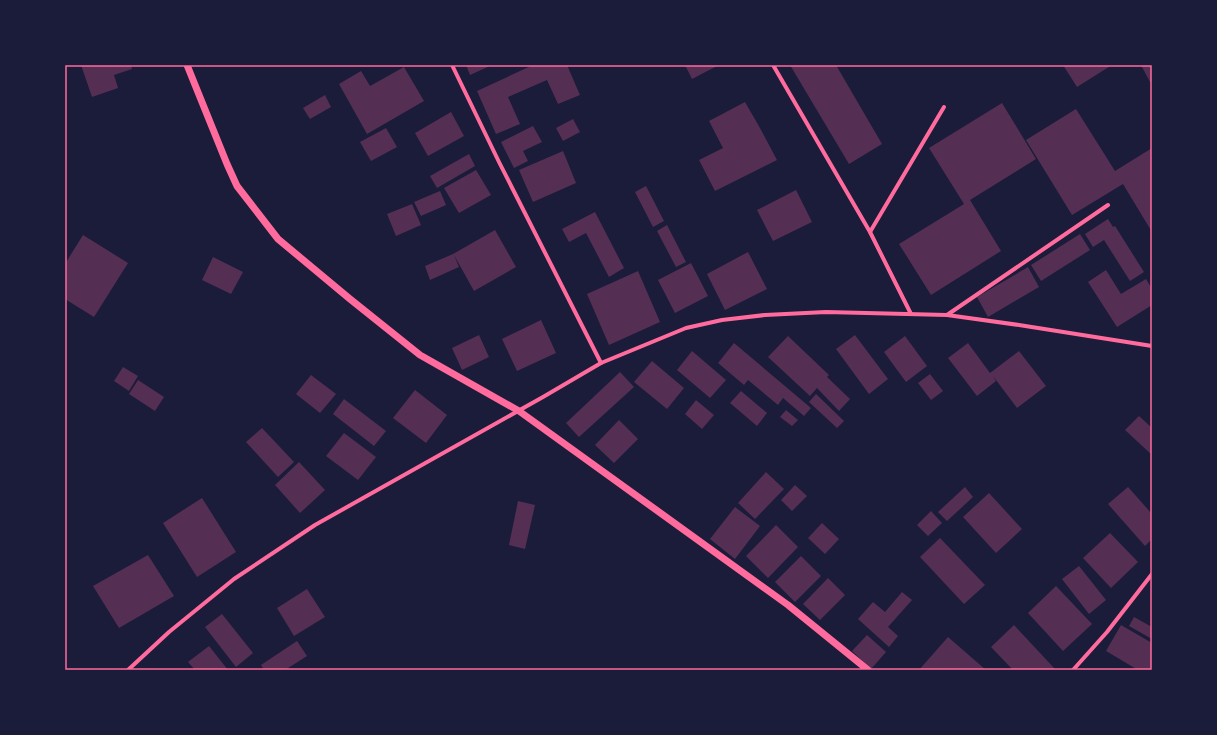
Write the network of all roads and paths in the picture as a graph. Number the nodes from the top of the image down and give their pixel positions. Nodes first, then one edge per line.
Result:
1 (187, 65) edge
2 (452, 65) edge
3 (773, 65) edge
4 (944, 107) dead end
5 (1108, 204) dead end
6 (870, 232) junction
7 (911, 314) junction
8 (947, 315) junction
9 (1152, 346) edge
10 (601, 363) junction
11 (519, 411) junction
12 (1152, 574) edge
13 (128, 670) edge
14 (868, 670) edge
15 (1074, 670) edge

1 - 11 street
2 - 10 street
3 - 6 street
4 - 6 street
5 - 8 street
6 - 7 street
7 - 8 street
7 - 10 street
8 - 9 street
10 - 11 street
11 - 13 street
11 - 14 street
12 - 15 street

